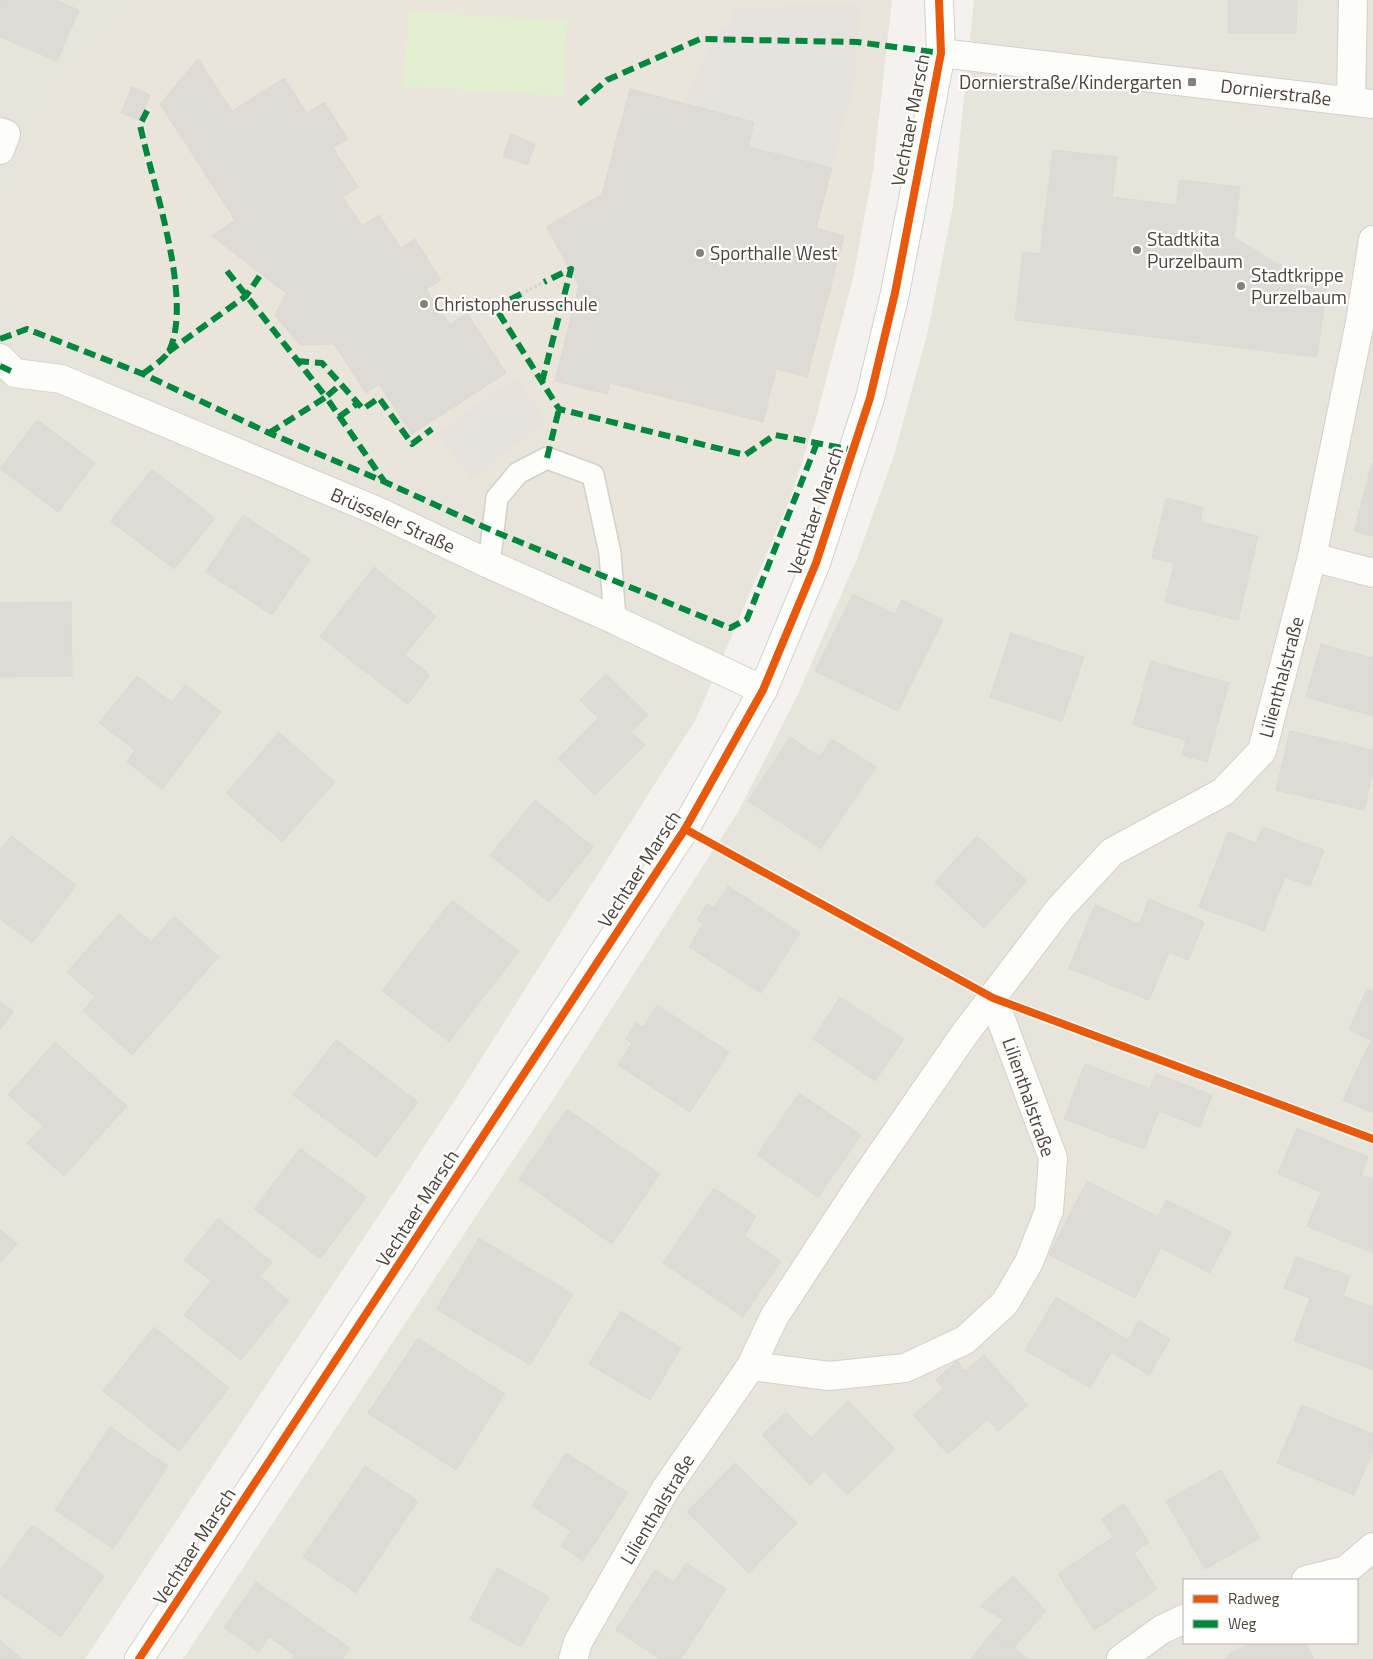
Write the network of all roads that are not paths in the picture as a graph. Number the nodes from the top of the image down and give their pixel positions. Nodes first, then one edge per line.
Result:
1 (939, 0) edge
2 (1352, 0) edge
3 (941, 53) junction
4 (1362, 102) edge
5 (0, 132) edge
6 (0, 150) edge
7 (1373, 240) edge
8 (5, 371) edge
9 (1312, 557) junction
10 (489, 564) junction
11 (1373, 573) edge
12 (615, 620) junction
13 (763, 690) junction
14 (993, 998) junction
15 (751, 1366) junction
16 (1373, 1547) edge
17 (1310, 1579) edge
18 (1183, 1619) edge
19 (139, 1659) edge
20 (573, 1659) edge
21 (1121, 1659) edge

1 - 3 street, Vechtaer Marsch
2 - 4 street
3 - 4 street, Dornierstraße
3 - 13 street, Vechtaer Marsch
5 - 6 street
7 - 9 street, Lilienthalstraße
8 - 10 street, Brüsseler Straße
9 - 11 street
9 - 14 street, Lilienthalstraße
10 - 12 street, Brüsseler Straße
10 - 12 lane
12 - 13 street, Brüsseler Straße
13 - 19 street, Vechtaer Marsch
14 - 15 street, Lilienthalstraße
14 - 15 street, Lilienthalstraße
15 - 20 street, Lilienthalstraße
16 - 17 street
18 - 21 street

